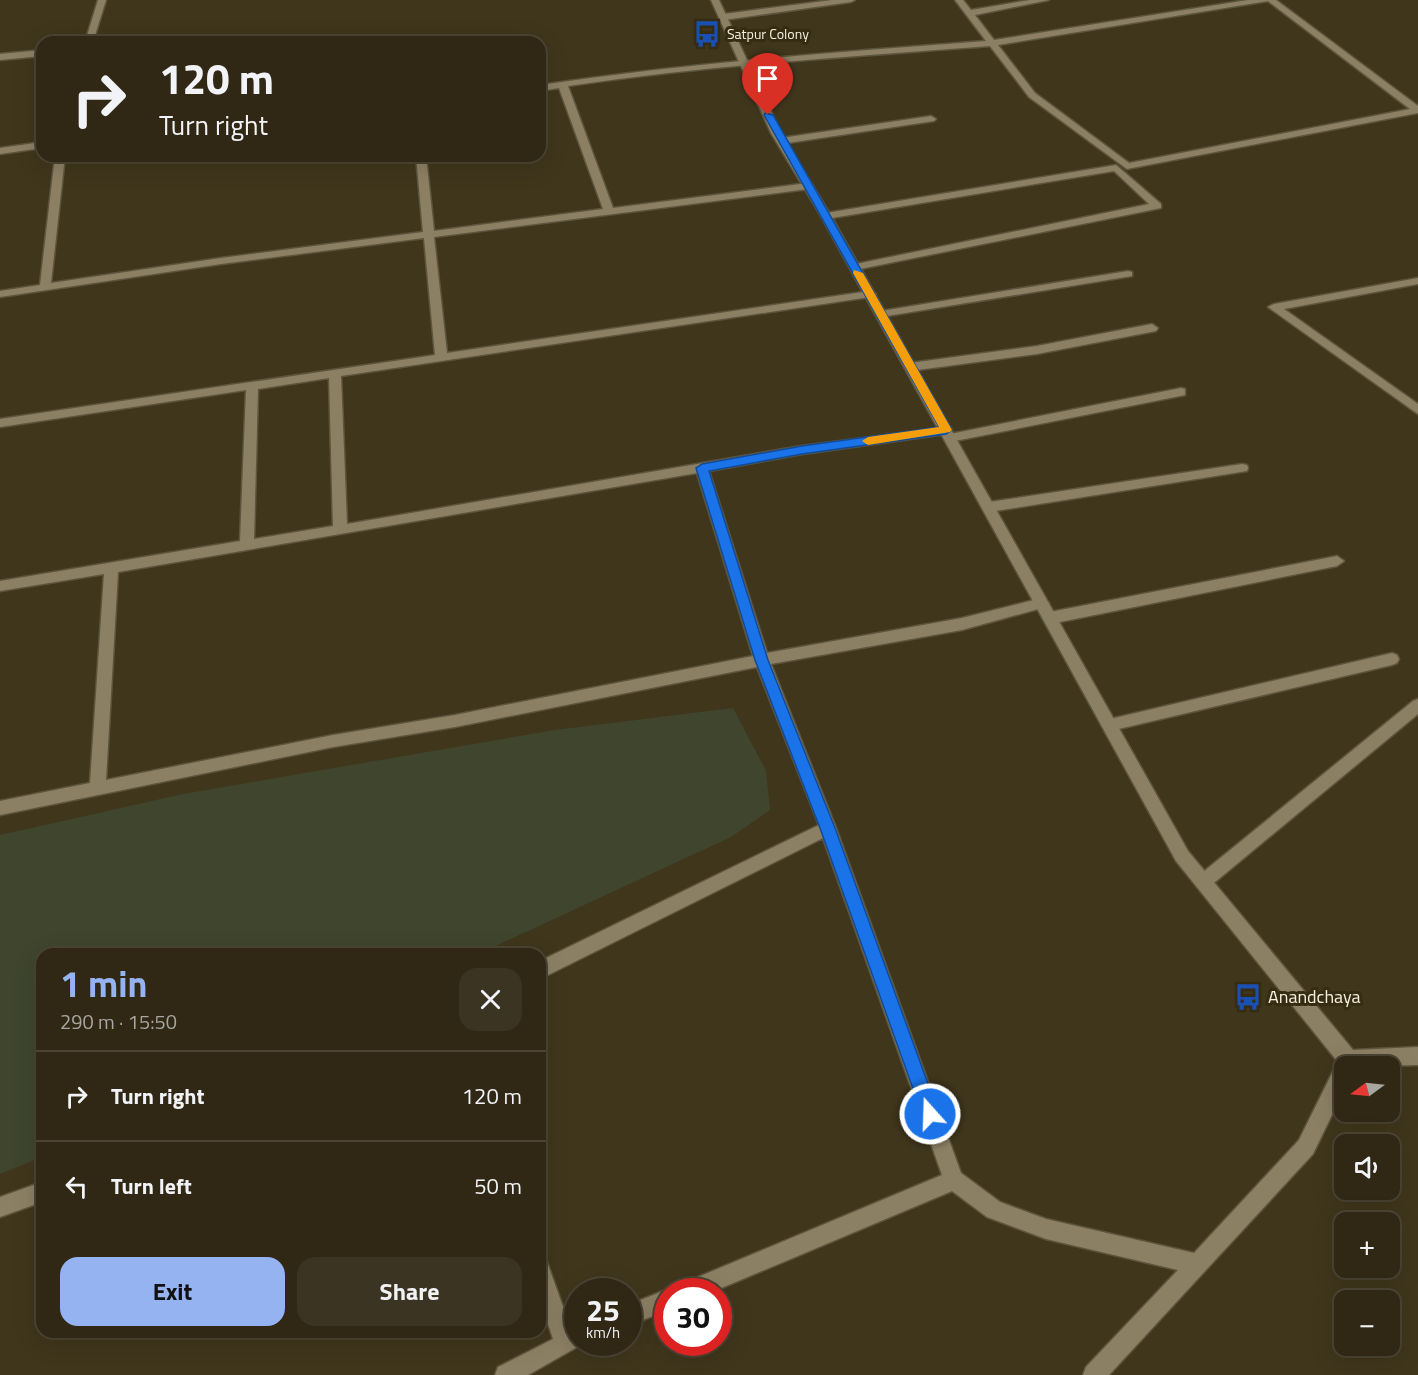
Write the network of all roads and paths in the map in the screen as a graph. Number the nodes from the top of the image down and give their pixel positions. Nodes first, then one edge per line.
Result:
1 (102, 0) edge
2 (715, 0) edge
3 (851, 0) edge
4 (959, 0) edge
5 (1045, 0) edge
6 (1264, 0) edge
7 (1271, 0) edge
8 (1230, 2) edge
9 (969, 13) junction
10 (724, 17) junction
11 (91, 36) edge
12 (992, 43) junction
13 (36, 54) edge
14 (0, 57) edge
15 (745, 62) junction
16 (563, 85) junction
17 (546, 87) edge
18 (1418, 110) edge
19 (931, 120) dead end
20 (781, 141) junction
21 (36, 146) edge
22 (0, 151) edge
23 (59, 162) edge
24 (422, 162) edge
25 (808, 186) junction
26 (609, 210) junction
27 (826, 216) junction
28 (429, 236) junction
29 (855, 267) junction
30 (1128, 274) dead end
31 (1418, 281) edge
32 (45, 288) junction
33 (0, 294) edge
34 (870, 294) junction
35 (881, 314) junction
36 (1152, 328) dead end
37 (441, 356) junction
38 (910, 367) junction
39 (335, 372) junction
40 (252, 384) junction
41 (1181, 392) dead end
42 (1418, 410) edge
43 (0, 423) edge
44 (948, 434) junction
45 (702, 468) junction
46 (1242, 468) dead end
47 (988, 507) junction
48 (340, 529) junction
49 (247, 545) junction
50 (1337, 561) dead end
51 (111, 568) junction
52 (0, 586) edge
53 (1042, 603) junction
54 (1050, 618) junction
55 (1392, 659) dead end
56 (762, 660) junction
57 (1418, 705) edge
58 (1110, 725) junction
59 (98, 789) junction
60 (0, 808) edge
61 (828, 828) junction
62 (1203, 882) junction
63 (546, 967) edge
64 (1339, 1056) edge
65 (1418, 1056) edge
66 (1400, 1058) edge
67 (1334, 1090) edge
68 (954, 1180) junction
69 (36, 1194) edge
70 (0, 1208) edge
71 (1198, 1264) junction
72 (720, 1278) edge
73 (546, 1283) edge
74 (564, 1324) edge
75 (564, 1344) edge
76 (506, 1375) edge
77 (1094, 1375) edge

1 - 11 street
2 - 10 street
3 - 10 street
4 - 9 street
5 - 9 street
6 - 8 street
7 - 18 street
8 - 12 street
9 - 12 street
10 - 15 street
12 - 15 street
12 - 18 street
13 - 14 street
15 - 16 street
15 - 20 street
16 - 17 street
16 - 26 street
19 - 20 street
20 - 25 street
21 - 22 street
23 - 32 street
24 - 28 street
25 - 26 street
25 - 27 street
26 - 28 street
27 - 29 street
27 - 29 street
28 - 32 street
28 - 37 street
29 - 34 street
30 - 35 street
31 - 42 street
32 - 33 street
34 - 35 street
34 - 37 street
35 - 38 street
36 - 38 street
37 - 39 street
38 - 44 street
39 - 40 street
39 - 48 street
40 - 43 street
40 - 49 street
41 - 44 street
44 - 45 street
44 - 47 street
45 - 48 street
45 - 56 street
46 - 47 street
47 - 53 street
48 - 49 street
49 - 51 street
50 - 54 street
51 - 52 street
51 - 59 street
53 - 54 street
53 - 56 street
54 - 58 street
55 - 58 street
56 - 59 street
56 - 61 street
57 - 62 street
58 - 62 street
59 - 60 street
61 - 63 street
61 - 68 street
62 - 64 street
65 - 66 street
67 - 71 street
68 - 71 street
68 - 72 street
69 - 70 street
71 - 77 street
73 - 74 street
75 - 76 street

